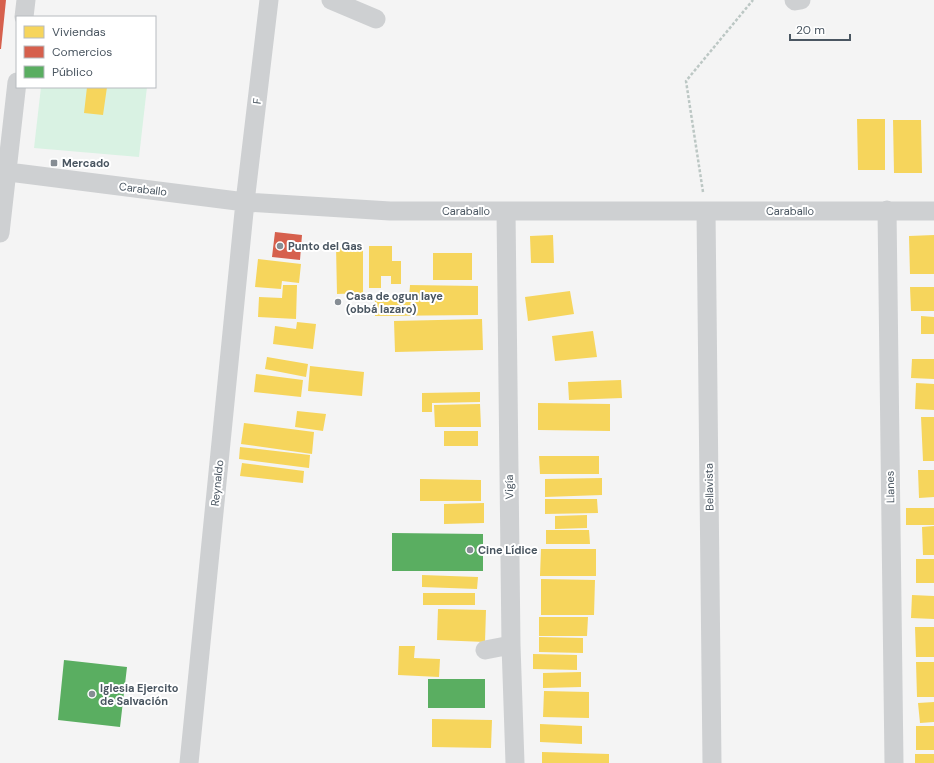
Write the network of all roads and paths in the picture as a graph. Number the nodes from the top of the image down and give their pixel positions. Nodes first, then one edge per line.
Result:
1 (26, 0) edge
2 (269, 0) edge
3 (331, 0) edge
4 (753, 0) edge
5 (24, 16) edge
6 (376, 19) dead end
7 (16, 88) edge
8 (3, 172) edge
9 (245, 202) junction
10 (887, 210) junction
11 (506, 211) junction
12 (706, 211) junction
13 (934, 211) edge
14 (0, 233) edge
15 (511, 645) junction
16 (485, 650) dead end
17 (190, 763) edge
18 (515, 763) edge
19 (712, 763) edge
20 (894, 763) edge

1 - 5 street
2 - 9 street, F
3 - 6 street
4 - 12 path
7 - 8 street
8 - 9 street, Caraballo
8 - 14 street
9 - 11 street, Caraballo
9 - 17 street, Reynaldo
10 - 12 street, Caraballo
10 - 13 street, Caraballo
10 - 20 street, Llanes
11 - 12 street, Caraballo
11 - 15 street, Vigía
12 - 19 street, Bellavista
15 - 16 street
15 - 18 street, Vigía

